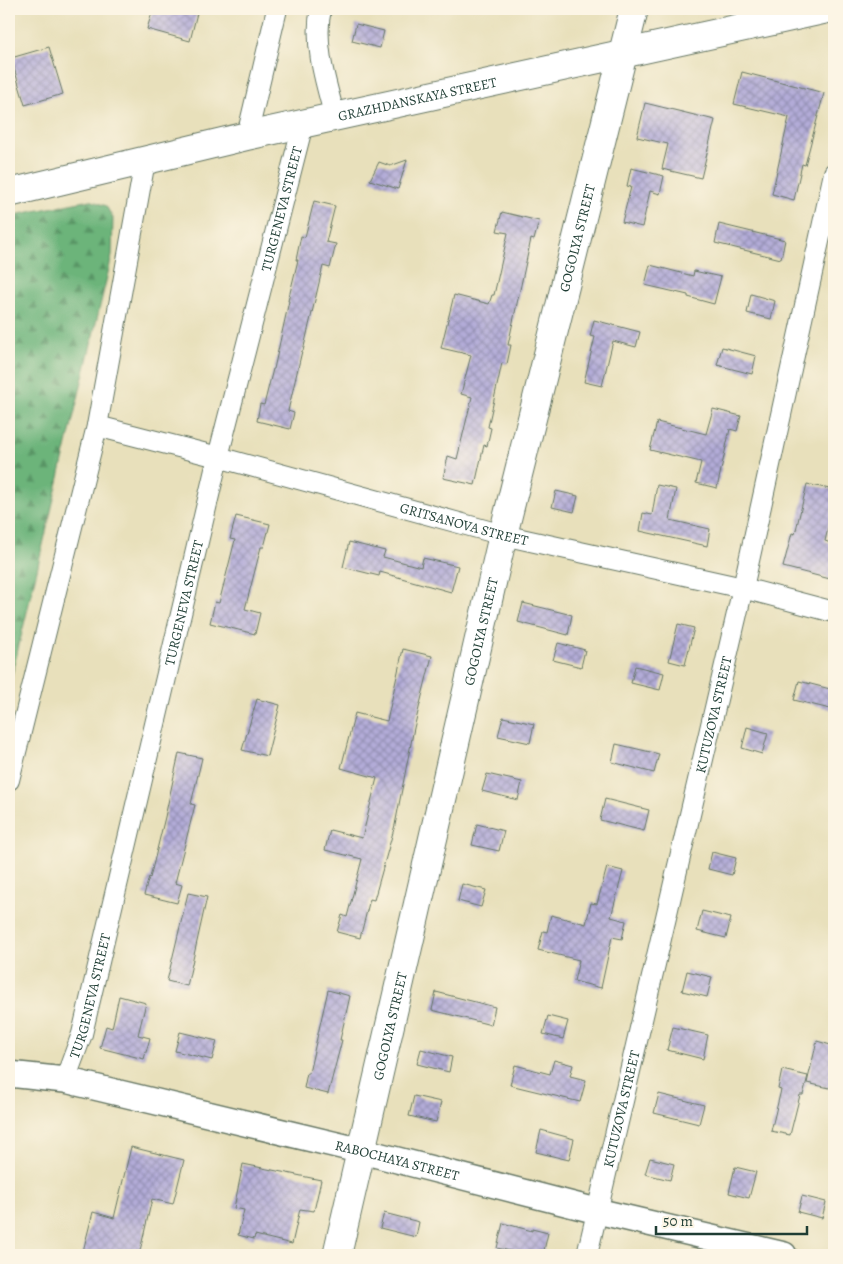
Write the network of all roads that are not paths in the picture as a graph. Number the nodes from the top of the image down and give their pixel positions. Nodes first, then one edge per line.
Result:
1 (277, 9) edge
2 (321, 9) edge
3 (634, 9) edge
4 (828, 9) edge
5 (623, 55) junction
6 (334, 117) junction
7 (303, 124) junction
8 (247, 136) junction
9 (145, 160) junction
10 (834, 173) edge
11 (9, 193) edge
12 (97, 426) junction
13 (218, 457) junction
14 (503, 535) junction
15 (743, 588) junction
16 (834, 612) edge
17 (9, 780) edge
18 (9, 1074) edge
19 (65, 1080) junction
20 (362, 1151) junction
21 (597, 1211) junction
22 (337, 1255) edge
23 (587, 1255) edge
24 (784, 1255) edge

1 - 8 street
2 - 6 street
3 - 5 main road, GOGOLYA STREET
4 - 5 main road, GRAZHDANSKAYA STREET
5 - 6 main road, GRAZHDANSKAYA STREET
5 - 14 main road, GOGOLYA STREET
6 - 7 main road, GRAZHDANSKAYA STREET
7 - 8 main road, GRAZHDANSKAYA STREET
7 - 13 street, TURGENEVA STREET
8 - 9 main road, GRAZHDANSKAYA STREET
9 - 11 main road, GRAZHDANSKAYA STREET
9 - 12 street
10 - 15 street, KUTUZOVA STREET
12 - 13 street, GRITSANOVA STREET
12 - 17 street
13 - 14 street, GRITSANOVA STREET
13 - 19 street, TURGENEVA STREET
14 - 15 street, GRITSANOVA STREET
14 - 20 main road, GOGOLYA STREET
15 - 16 street, GRITSANOVA STREET
15 - 21 street, KUTUZOVA STREET
18 - 19 street, RABOCHAYA STREET
19 - 20 street, RABOCHAYA STREET
20 - 21 street, RABOCHAYA STREET
20 - 22 main road, GOGOLYA STREET
21 - 23 street, KUTUZOVA STREET
21 - 24 street, RABOCHAYA STREET

